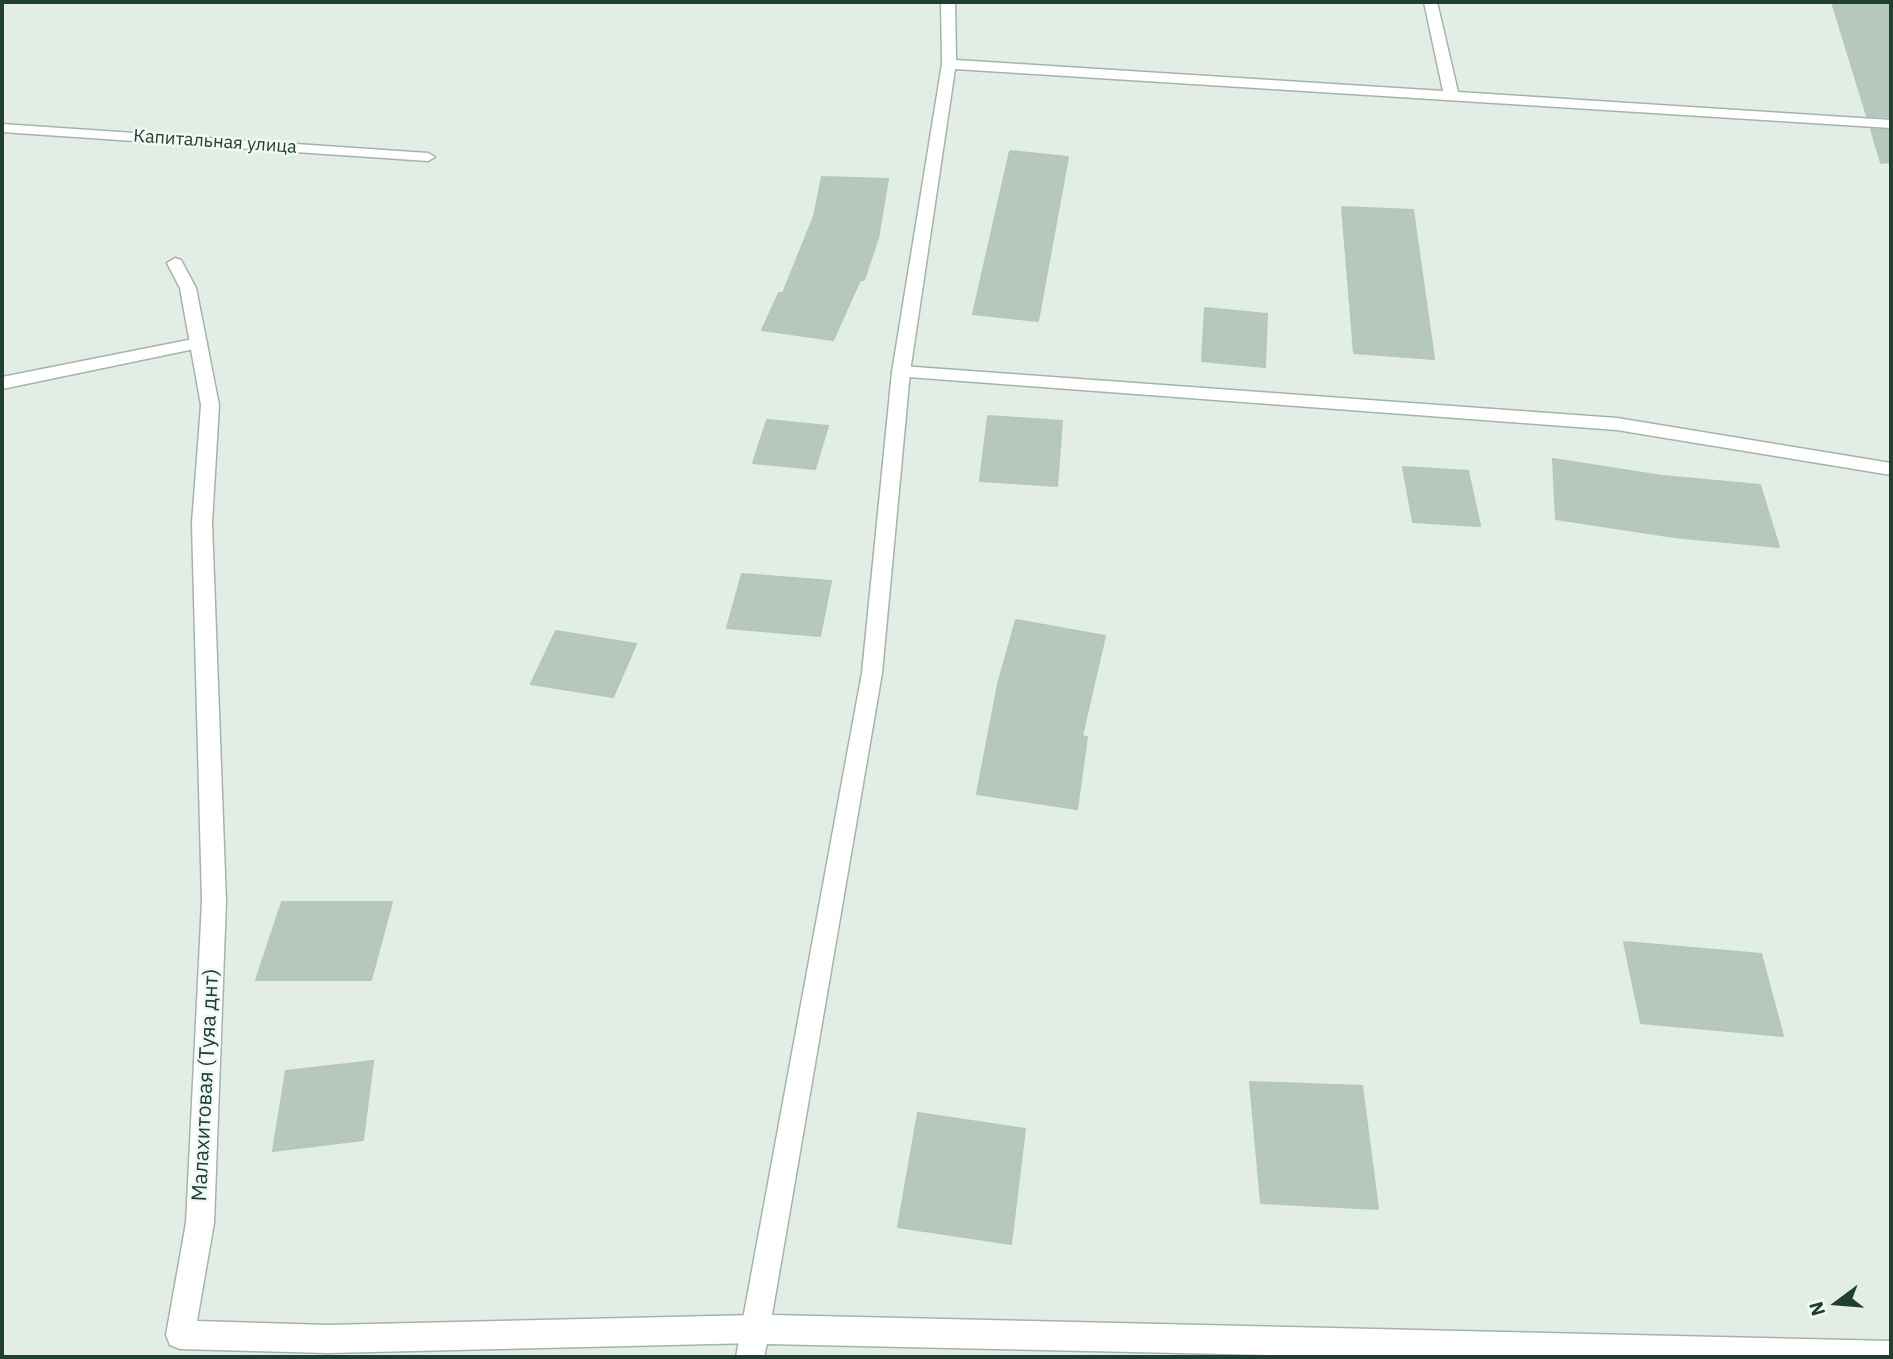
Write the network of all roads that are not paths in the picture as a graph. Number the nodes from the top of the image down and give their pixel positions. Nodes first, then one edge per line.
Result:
1 (948, 2) edge
2 (1431, 2) edge
3 (948, 64) junction
4 (1452, 97) junction
5 (1891, 124) edge
6 (2, 128) edge
7 (428, 157) dead end
8 (175, 263) dead end
9 (198, 343) junction
10 (901, 372) junction
11 (2, 383) edge
12 (1891, 469) edge
13 (752, 1343) edge
14 (1891, 1355) edge

1 - 3 street
2 - 4 street
3 - 4 street
3 - 10 street
4 - 5 street
6 - 7 street, Капитальная улица
8 - 9 street, Малахитовая (Туяа днт)
9 - 11 street
9 - 13 street, Малахитовая (Туяа днт)
10 - 12 street
10 - 13 street
13 - 14 street

